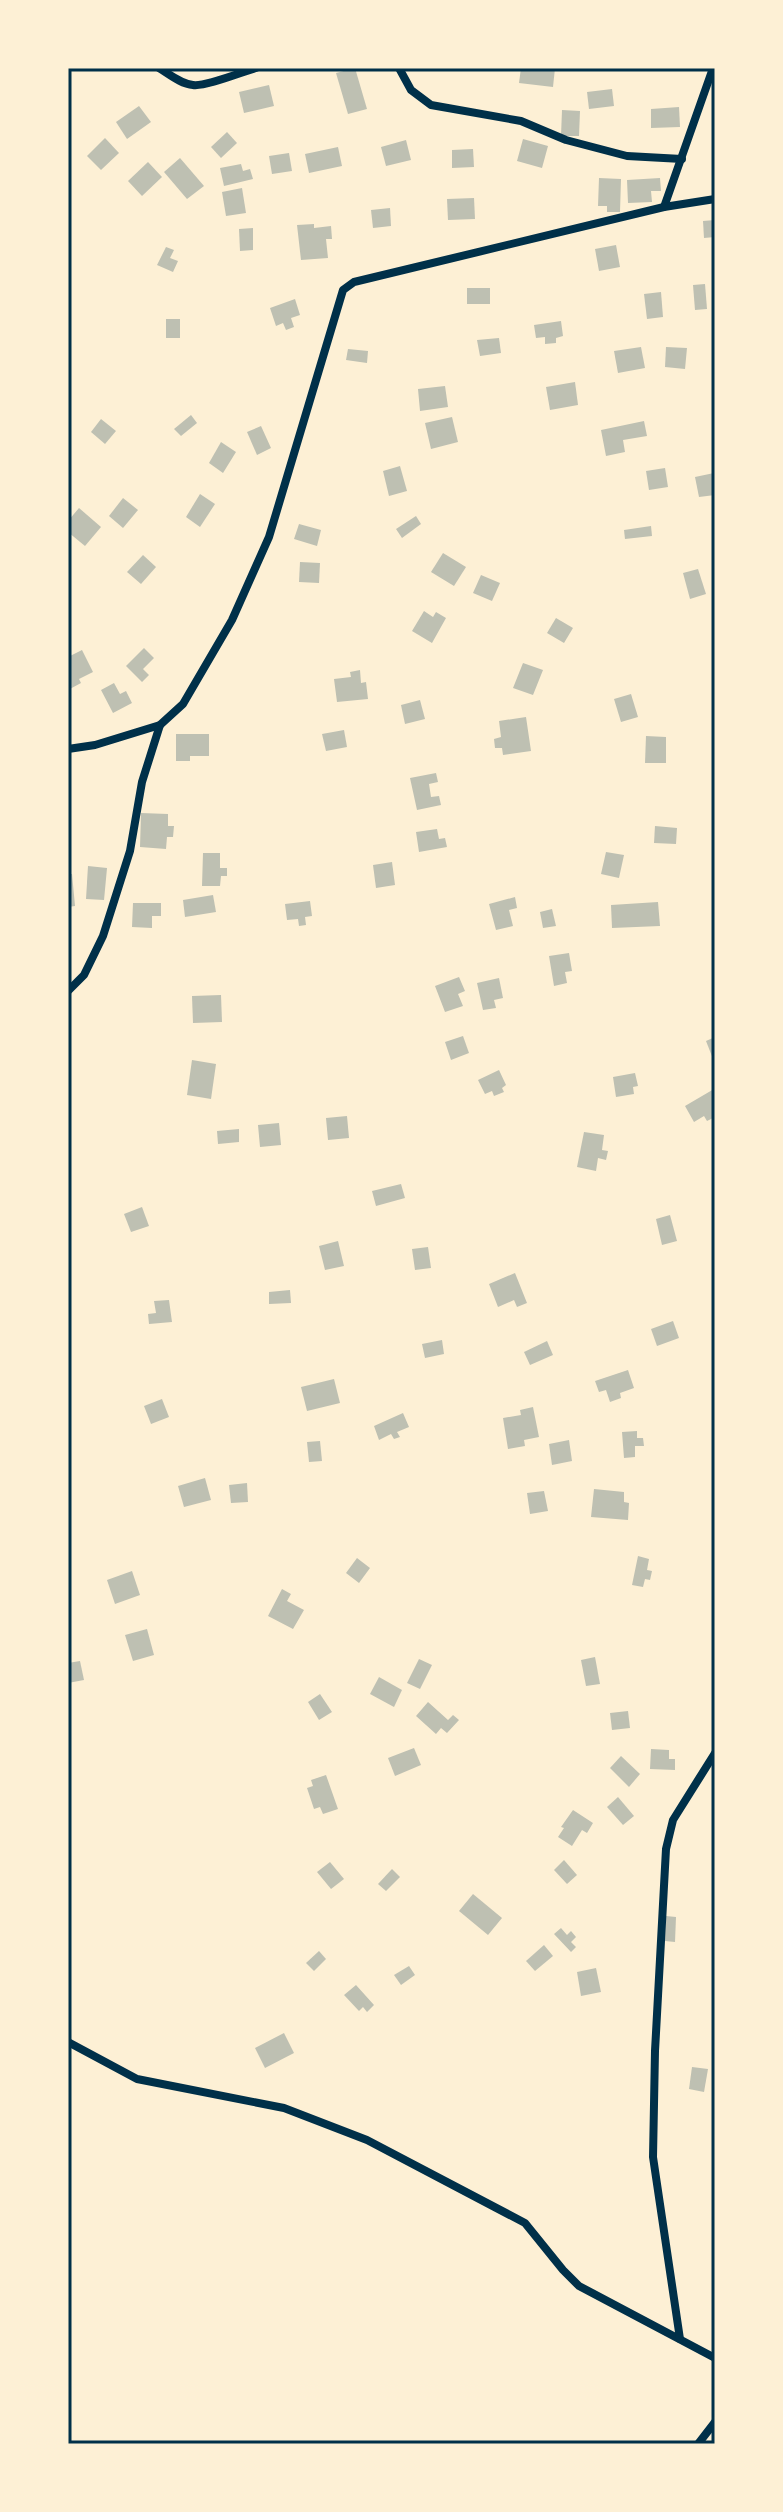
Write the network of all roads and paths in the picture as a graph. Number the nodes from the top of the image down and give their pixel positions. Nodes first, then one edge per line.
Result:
1 (159, 68) edge
2 (256, 68) edge
3 (399, 68) edge
4 (713, 68) edge
5 (682, 159) junction
6 (715, 199) edge
7 (664, 207) junction
8 (160, 725) junction
9 (68, 749) edge
10 (68, 991) edge
11 (715, 1753) edge
12 (68, 2042) edge
13 (680, 2339) junction
14 (715, 2358) edge
15 (715, 2422) edge
16 (698, 2444) edge

1 - 2 street
3 - 5 street
4 - 5 street
5 - 7 street
6 - 7 street
7 - 8 street
8 - 9 street
8 - 10 street
11 - 13 street
12 - 13 street
13 - 14 street
15 - 16 street

